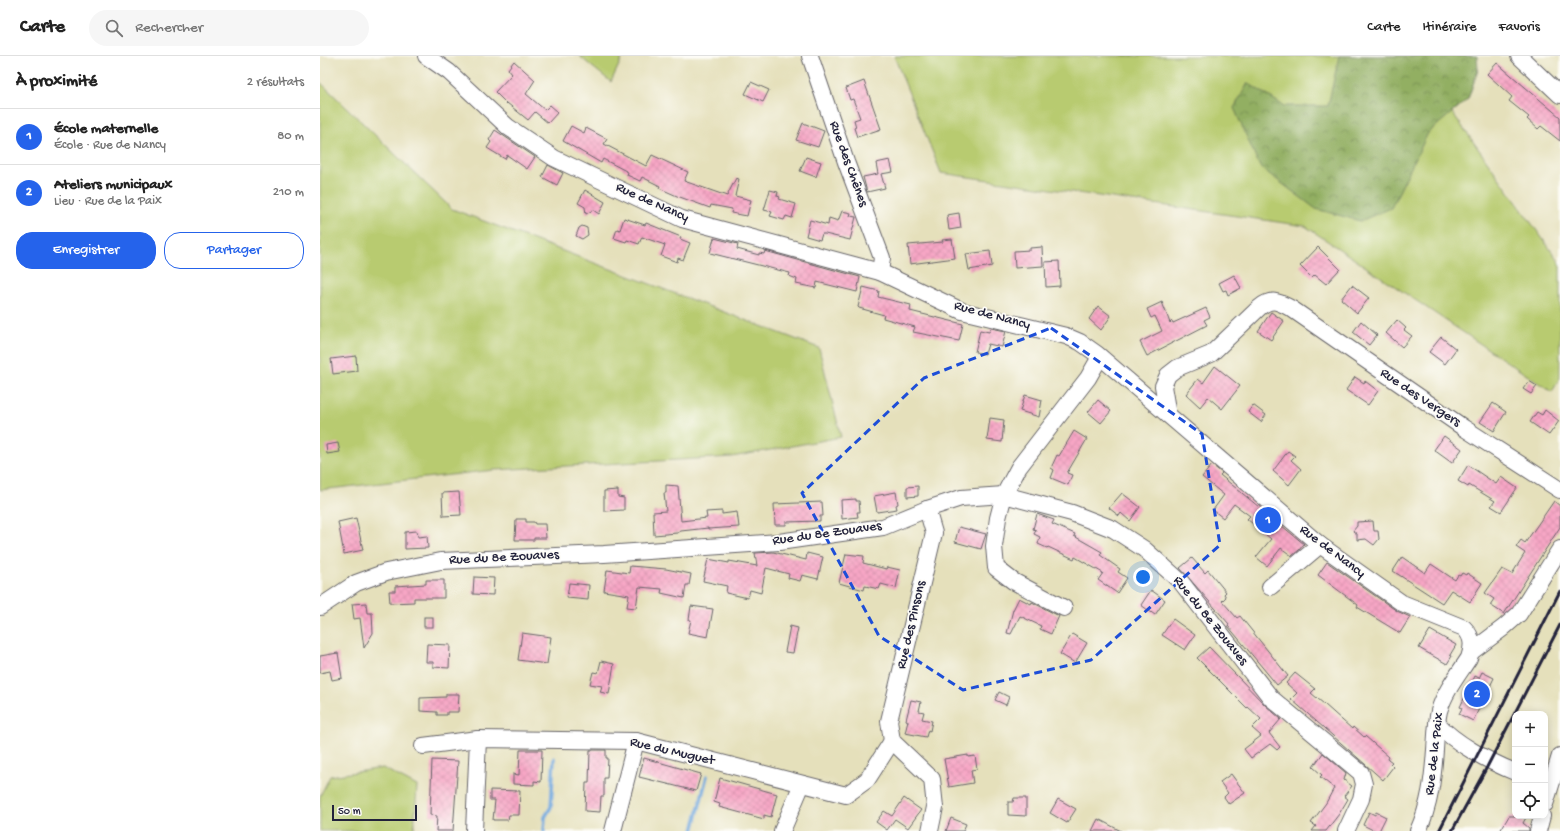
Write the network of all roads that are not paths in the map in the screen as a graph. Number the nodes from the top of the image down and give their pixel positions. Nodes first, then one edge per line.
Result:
1 (426, 56) edge
2 (810, 56) edge
3 (1519, 56) edge
4 (1560, 96) edge
5 (880, 272) junction
6 (1100, 357) junction
7 (1113, 368) junction
8 (1088, 378) junction
9 (1168, 415) junction
10 (1560, 490) edge
11 (1007, 496) junction
12 (927, 509) junction
13 (1320, 545) junction
14 (1560, 550) edge
15 (1270, 587) dead end
16 (320, 606) edge
17 (1064, 608) dead end
18 (1471, 644) junction
19 (1437, 723) junction
20 (478, 739) junction
21 (636, 741) junction
22 (892, 741) junction
23 (1435, 745) junction
24 (1462, 745) junction
25 (423, 746) dead end
26 (1559, 759) edge
27 (1512, 770) edge
28 (1548, 782) edge
29 (802, 784) junction
30 (1541, 819) edge
31 (474, 831) edge
32 (613, 831) edge
33 (782, 831) edge
34 (930, 831) edge
35 (1346, 831) edge
36 (1418, 831) edge
37 (1538, 831) edge

1 - 5 street, Rue de Nancy
2 - 5 street, Rue des Chênes
3 - 4 street
5 - 6 street, Rue de Nancy
6 - 7 street, Rue de Nancy
6 - 8 street
7 - 8 street
7 - 9 street, Rue de Nancy
8 - 11 street
9 - 10 street, Rue des Vergers
9 - 13 street, Rue de Nancy
11 - 12 street, Rue du 8e Zouaves
11 - 17 street
11 - 35 street, Rue du 8e Zouaves
12 - 16 street, Rue du 8e Zouaves
12 - 22 street, Rue des Pinsons
13 - 15 street
13 - 18 street, Rue de Nancy
14 - 18 street
18 - 19 street, Rue de la Paix
19 - 23 street, Rue de la Paix
19 - 24 street
20 - 21 street, Rue du Muguet
20 - 25 street, Rue du Muguet
20 - 31 street
21 - 29 street, Rue du Muguet
21 - 32 street
22 - 29 street, Rue du Muguet
22 - 34 street
23 - 24 street
23 - 36 street, Rue de la Paix
24 - 27 street
26 - 28 street
29 - 33 street
30 - 37 street

